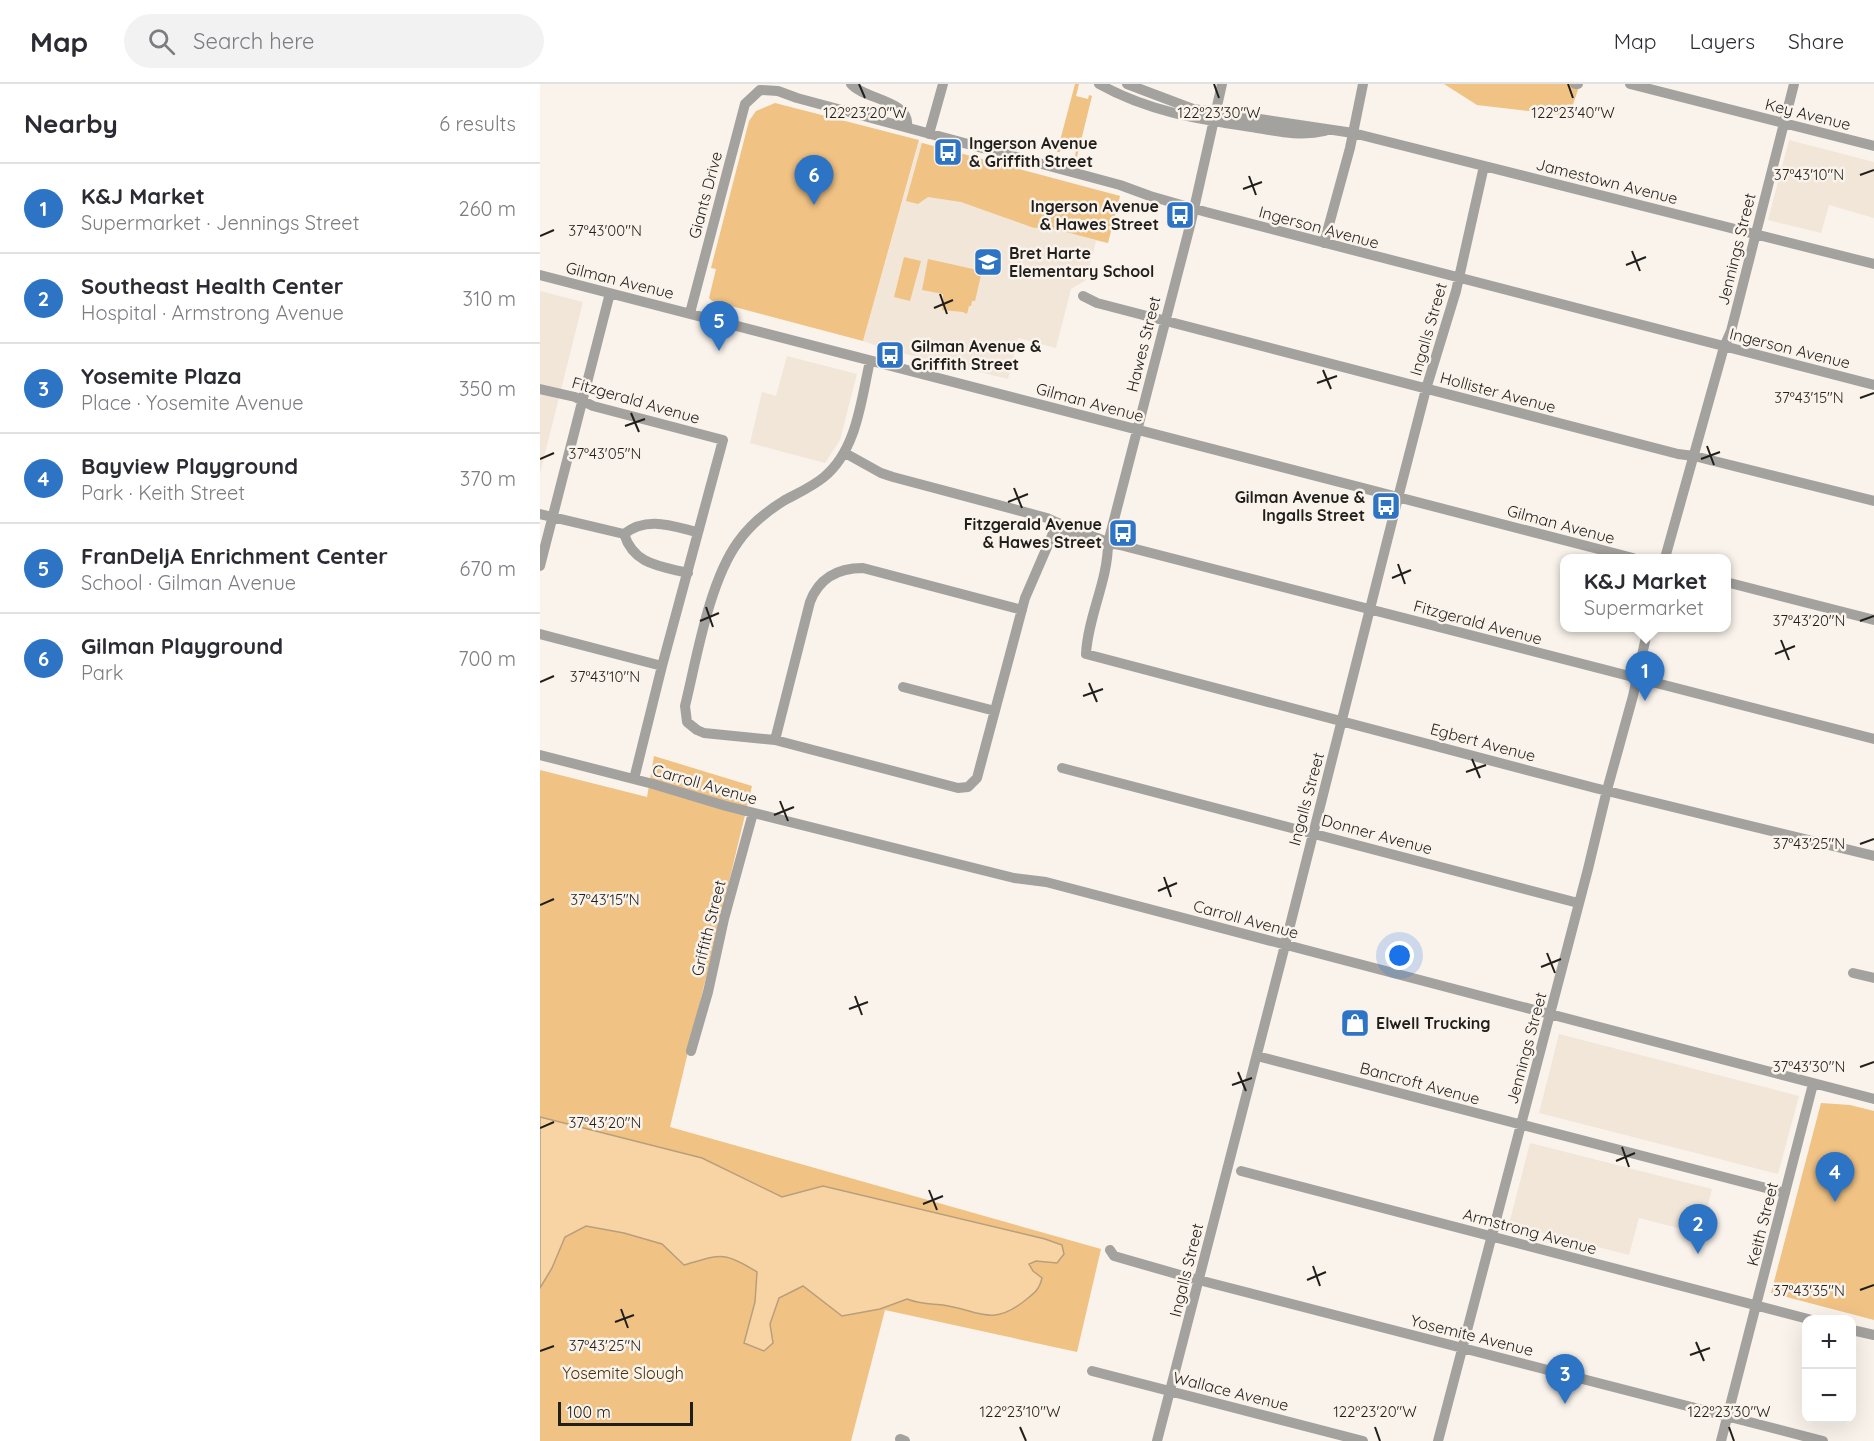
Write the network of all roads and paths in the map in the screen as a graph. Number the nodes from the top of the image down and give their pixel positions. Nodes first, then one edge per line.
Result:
1 (851, 84) edge
2 (943, 84) edge
3 (1099, 84) edge
4 (1127, 84) edge
5 (1222, 84) edge
6 (1363, 84) edge
7 (1629, 84) edge
8 (1794, 84) edge
9 (760, 90) joint
10 (1215, 117) junction
11 (1784, 123) junction
12 (907, 127) junction
13 (1353, 133) junction
14 (929, 134) junction
15 (1874, 147) edge
16 (1484, 166) junction
17 (1194, 209) junction
18 (1755, 234) junction
19 (1324, 243) junction
20 (1874, 264) edge
21 (540, 276) edge
22 (1459, 278) junction
23 (610, 293) junction
24 (1083, 296) dead end
25 (690, 313) junction
26 (1164, 321) junction
27 (1724, 347) junction
28 (870, 361) junction
29 (1874, 385) edge
30 (540, 389) edge
31 (1426, 389) junction
32 (582, 401) junction
33 (1136, 429) junction
34 (845, 453) junction
35 (1694, 456) junction
36 (1398, 498) junction
37 (1874, 501) edge
38 (540, 514) edge
39 (553, 516) junction
40 (1057, 524) junction
41 (697, 532) junction
42 (624, 534) junction
43 (1108, 543) junction
44 (1617, 554) edge
45 (1666, 554) edge
46 (540, 566) edge
47 (688, 573) junction
48 (1731, 583) edge
49 (1371, 609) junction
50 (1022, 610) junction
51 (1874, 620) edge
52 (1647, 632) edge
53 (540, 634) edge
54 (1086, 654) joint
55 (662, 666) junction
56 (1636, 679) junction
57 (903, 687) dead end
58 (995, 711) junction
59 (1343, 721) junction
60 (1874, 739) edge
61 (775, 740) junction
62 (540, 755) edge
63 (1062, 768) dead end
64 (634, 779) junction
65 (1607, 790) junction
66 (753, 813) junction
67 (1313, 833) junction
68 (1874, 856) edge
69 (1578, 903) junction
70 (1286, 944) junction
71 (1853, 973) dead end
72 (1874, 978) edge
73 (1551, 1014) junction
74 (691, 1051) dead end
75 (1257, 1056) junction
76 (1813, 1084) junction
77 (1874, 1099) edge
78 (1521, 1125) junction
79 (1240, 1171) dead end
80 (1785, 1193) junction
81 (1492, 1237) junction
82 (1112, 1253) dead end
83 (1199, 1280) junction
84 (1757, 1306) junction
85 (1802, 1317) edge
86 (1856, 1330) edge
87 (1874, 1335) edge
88 (1463, 1348) junction
89 (1092, 1371) dead end
90 (1170, 1391) junction
91 (1727, 1416) junction
92 (1157, 1441) edge
93 (1363, 1441) edge
94 (1438, 1441) edge
95 (1721, 1441) edge
96 (1823, 1441) edge

1 - 12 street
2 - 14 street
3 - 10 street, Jamestown Avenue
4 - 10 street, Jamestown Avenue
5 - 10 street, Hawes Street
6 - 13 street
7 - 11 street, Key Avenue
8 - 11 street, Jennings Street
9 - 12 street, Ingerson Avenue
9 - 25 street, Giants Drive
10 - 13 street, Jamestown Avenue
10 - 17 street, Hawes Street
11 - 15 street, Key Avenue
11 - 18 street, Jennings Street
12 - 14 street, Ingerson Avenue
13 - 16 street, Jamestown Avenue
13 - 19 street
14 - 17 street, Ingerson Avenue
16 - 18 street, Jamestown Avenue
16 - 22 street, Ingalls Street
17 - 19 street, Ingerson Avenue
17 - 26 street, Hawes Street
18 - 20 street, Jamestown Avenue
18 - 27 street, Jennings Street
19 - 22 street, Ingerson Avenue
21 - 23 street, Gilman Avenue
22 - 27 street, Ingerson Avenue
22 - 31 street, Ingalls Street
23 - 25 street, Gilman Avenue
23 - 32 street
24 - 26 street, Hollister Avenue
25 - 28 street, Gilman Avenue
26 - 31 street, Hollister Avenue
26 - 33 street, Hawes Street
27 - 29 street, Ingerson Avenue
27 - 35 street, Jennings Street
28 - 33 street, Gilman Avenue
28 - 34 street
30 - 32 street, Fitzgerald Avenue
31 - 35 street, Hollister Avenue
31 - 36 street, Ingalls Street
32 - 39 street
32 - 41 street, Fitzgerald Avenue
33 - 36 street, Gilman Avenue
33 - 43 street, Hawes Street
34 - 40 street, Fitzgerald Avenue
34 - 61 street
35 - 37 street, Hollister Avenue
35 - 45 street, Jennings Street
36 - 44 street, Gilman Avenue
36 - 49 street, Ingalls Street
38 - 39 street
39 - 42 street
39 - 46 street
40 - 43 street, Fitzgerald Avenue
40 - 50 street
41 - 42 street
41 - 47 street
42 - 47 street
43 - 49 street, Fitzgerald Avenue
43 - 54 street, Hawes Street
47 - 55 street
48 - 51 street
49 - 56 street, Fitzgerald Avenue
49 - 59 street, Ingalls Street
50 - 58 street
50 - 61 street
52 - 56 street, Jennings Street
53 - 55 street
54 - 59 street, Egbert Avenue
55 - 64 street
56 - 60 street, Fitzgerald Avenue
56 - 65 street, Jennings Street
57 - 58 street
58 - 61 street
59 - 65 street, Egbert Avenue
59 - 67 street, Ingalls Street
62 - 64 street, Carroll Avenue
63 - 67 street, Donner Avenue
64 - 66 street, Carroll Avenue
65 - 68 street, Egbert Avenue
65 - 69 street, Jennings Street
66 - 70 street, Carroll Avenue
66 - 74 street, Griffith Street
67 - 69 street, Donner Avenue
67 - 70 street, Ingalls Street
69 - 73 street, Jennings Street
70 - 73 street, Carroll Avenue
70 - 75 street, Ingalls Street
71 - 72 street
73 - 76 street, Carroll Avenue
73 - 78 street, Jennings Street
75 - 78 street, Bancroft Avenue
75 - 83 street, Ingalls Street
76 - 77 street, Carroll Avenue
76 - 80 street, Keith Street
78 - 80 street, Bancroft Avenue
78 - 81 street, Jennings Street
79 - 81 street, Armstrong Avenue
80 - 84 street, Keith Street
81 - 84 street, Armstrong Avenue
81 - 88 street, Jennings Street
82 - 83 street, Yosemite Avenue
83 - 88 street, Yosemite Avenue
83 - 90 street, Ingalls Street
84 - 85 street, Armstrong Avenue
84 - 91 street, Keith Street
86 - 87 street
88 - 91 street, Yosemite Avenue
88 - 94 street, Jennings Street
89 - 90 street, Wallace Avenue
90 - 92 street, Ingalls Street
90 - 93 street, Wallace Avenue
91 - 95 street, Keith Street
91 - 96 street, Yosemite Avenue

